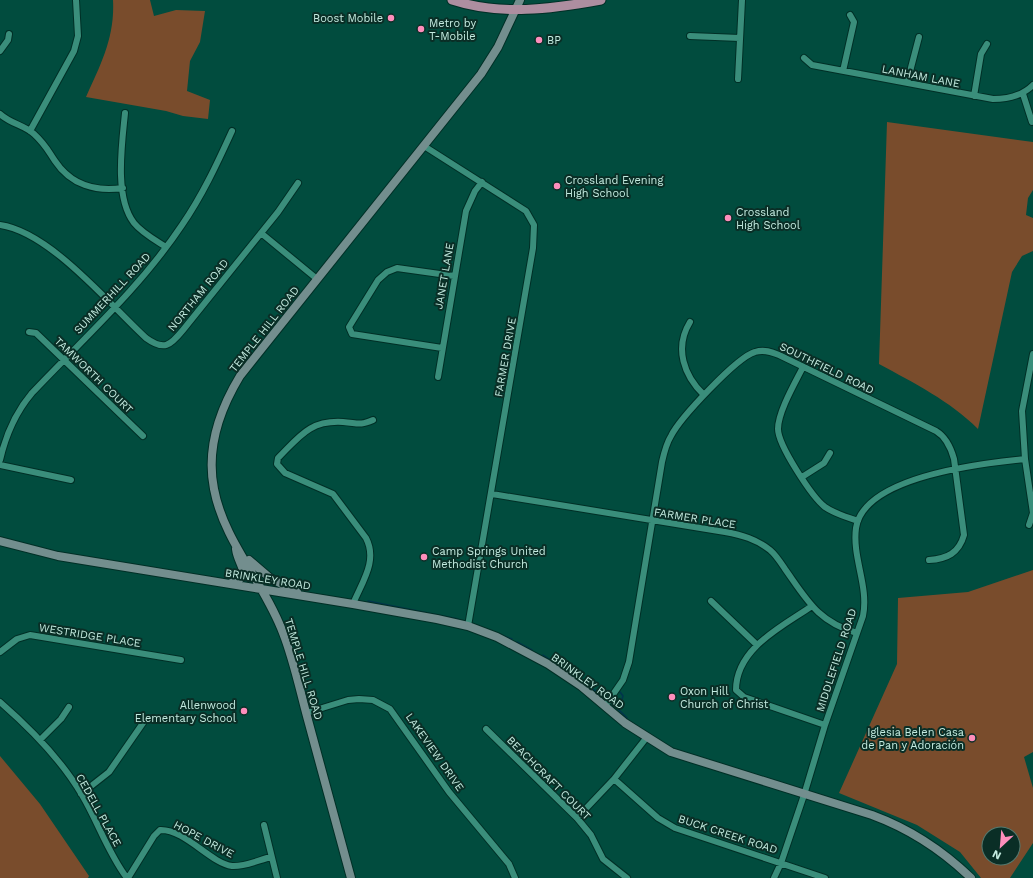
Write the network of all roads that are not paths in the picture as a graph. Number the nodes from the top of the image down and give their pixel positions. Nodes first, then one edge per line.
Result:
1 (76, 0) edge
2 (452, 0) edge
3 (520, 0) edge
4 (601, 0) edge
5 (742, 0) edge
6 (516, 9) junction
7 (850, 15) dead end
8 (9, 34) dead end
9 (690, 36) dead end
10 (919, 37) dead end
11 (740, 38) junction
12 (987, 44) dead end
13 (0, 51) edge
14 (804, 58) dead end
15 (843, 71) junction
16 (738, 79) dead end
17 (906, 83) junction
18 (1033, 85) edge
19 (1023, 94) junction
20 (974, 96) junction
21 (125, 113) dead end
22 (0, 114) edge
23 (1032, 122) edge
24 (30, 131) junction
25 (232, 131) dead end
26 (424, 146) junction
27 (482, 182) junction
28 (298, 183) dead end
29 (123, 188) junction
30 (0, 225) edge
31 (261, 234) junction
32 (166, 247) junction
33 (454, 276) junction
34 (317, 279) junction
35 (115, 307) junction
36 (690, 322) dead end
37 (30, 332) dead end
38 (442, 348) junction
39 (1033, 354) edge
40 (64, 359) junction
41 (803, 367) junction
42 (438, 377) dead end
43 (704, 395) junction
44 (374, 420) dead end
45 (143, 436) dead end
46 (830, 453) dead end
47 (1025, 459) junction
48 (0, 460) edge
49 (0, 465) edge
50 (956, 468) junction
51 (802, 478) junction
52 (71, 480) dead end
53 (492, 494) junction
54 (654, 521) junction
55 (858, 521) junction
56 (1029, 525) dead end
57 (0, 541) edge
58 (236, 546) junction
59 (929, 560) dead end
60 (230, 584) junction
61 (263, 590) junction
62 (307, 596) junction
63 (711, 601) dead end
64 (353, 604) junction
65 (812, 606) junction
66 (468, 626) junction
67 (857, 633) junction
68 (756, 644) junction
69 (0, 652) edge
70 (182, 660) dead end
71 (0, 702) edge
72 (605, 706) junction
73 (69, 707) dead end
74 (306, 713) junction
75 (143, 723) dead end
76 (825, 725) junction
77 (486, 729) dead end
78 (647, 737) junction
79 (40, 740) junction
80 (614, 779) junction
81 (81, 794) junction
82 (804, 795) junction
83 (577, 818) junction
84 (264, 825) dead end
85 (271, 857) junction
86 (782, 863) junction
87 (776, 877) edge
88 (128, 878) edge
89 (277, 878) edge
90 (351, 878) edge
91 (515, 878) edge
92 (626, 878) edge
93 (825, 878) edge
94 (971, 878) edge

1 - 24 street
2 - 6 main road
3 - 6 main road, TEMPLE HILL ROAD
4 - 6 main road
5 - 11 street
6 - 26 main road, TEMPLE HILL ROAD
7 - 15 street
8 - 13 street
9 - 11 street
10 - 17 street
11 - 16 street
12 - 20 street
14 - 15 street, LANHAM LANE
15 - 17 street, LANHAM LANE
17 - 20 street, LANHAM LANE
18 - 19 street, LANHAM LANE
19 - 20 street, LANHAM LANE
19 - 23 street
21 - 29 street
22 - 24 street
24 - 29 street
25 - 32 street, SUMMERHILL ROAD
26 - 27 street, FARMER DRIVE
26 - 34 main road, TEMPLE HILL ROAD
27 - 33 street, JANET LANE
27 - 53 street, FARMER DRIVE
28 - 31 street, NORTHAM ROAD
29 - 32 street
30 - 35 street, NORTHAM ROAD
31 - 34 street
31 - 35 street, NORTHAM ROAD
32 - 35 street, SUMMERHILL ROAD
33 - 38 street, JANET LANE
33 - 38 street
34 - 58 main road, TEMPLE HILL ROAD
35 - 40 street, SUMMERHILL ROAD
36 - 43 street
37 - 40 street, TAMWORTH COURT
38 - 42 street, JANET LANE
39 - 47 street
40 - 45 street, TAMWORTH COURT
40 - 48 street, SUMMERHILL ROAD
41 - 43 street, SOUTHFIELD ROAD
41 - 50 street, SOUTHFIELD ROAD
41 - 51 street
43 - 54 street, SOUTHFIELD ROAD
44 - 64 street
46 - 51 street
47 - 50 street
47 - 56 street
49 - 52 street
50 - 55 street
50 - 59 street, SOUTHFIELD ROAD
51 - 55 street
53 - 54 street, FARMER PLACE
53 - 66 street, FARMER DRIVE
54 - 65 street, FARMER PLACE
54 - 72 street, SOUTHFIELD ROAD
55 - 67 street, MIDDLEFIELD ROAD
57 - 60 main road, BRINKLEY ROAD
58 - 60 main road
58 - 61 main road, TEMPLE HILL ROAD
58 - 62 main road
60 - 61 main road, BRINKLEY ROAD
61 - 62 main road, BRINKLEY ROAD
61 - 74 main road, TEMPLE HILL ROAD
62 - 64 main road, BRINKLEY ROAD
63 - 68 street
64 - 66 main road, BRINKLEY ROAD
65 - 67 street, FARMER PLACE
65 - 68 street
66 - 72 main road, BRINKLEY ROAD
67 - 76 street, MIDDLEFIELD ROAD
68 - 76 street
69 - 70 street, WESTRIDGE PLACE
71 - 79 street, CEDELL PLACE
72 - 78 main road, BRINKLEY ROAD
73 - 79 street
74 - 90 main road, TEMPLE HILL ROAD
74 - 91 street, LAKEVIEW DRIVE
75 - 81 street
76 - 82 street, MIDDLEFIELD ROAD
77 - 83 street, BEACHCRAFT COURT
78 - 80 street
78 - 82 main road, BRINKLEY ROAD
79 - 81 street, CEDELL PLACE
80 - 83 street
80 - 86 street, BUCK CREEK ROAD
81 - 88 street, CEDELL PLACE
82 - 86 street, MIDDLEFIELD ROAD
82 - 94 main road, BRINKLEY ROAD
83 - 92 street, BEACHCRAFT COURT
84 - 85 street
85 - 88 street, HOPE DRIVE
85 - 89 street
86 - 87 street, MIDDLEFIELD ROAD
86 - 93 street, BUCK CREEK ROAD

